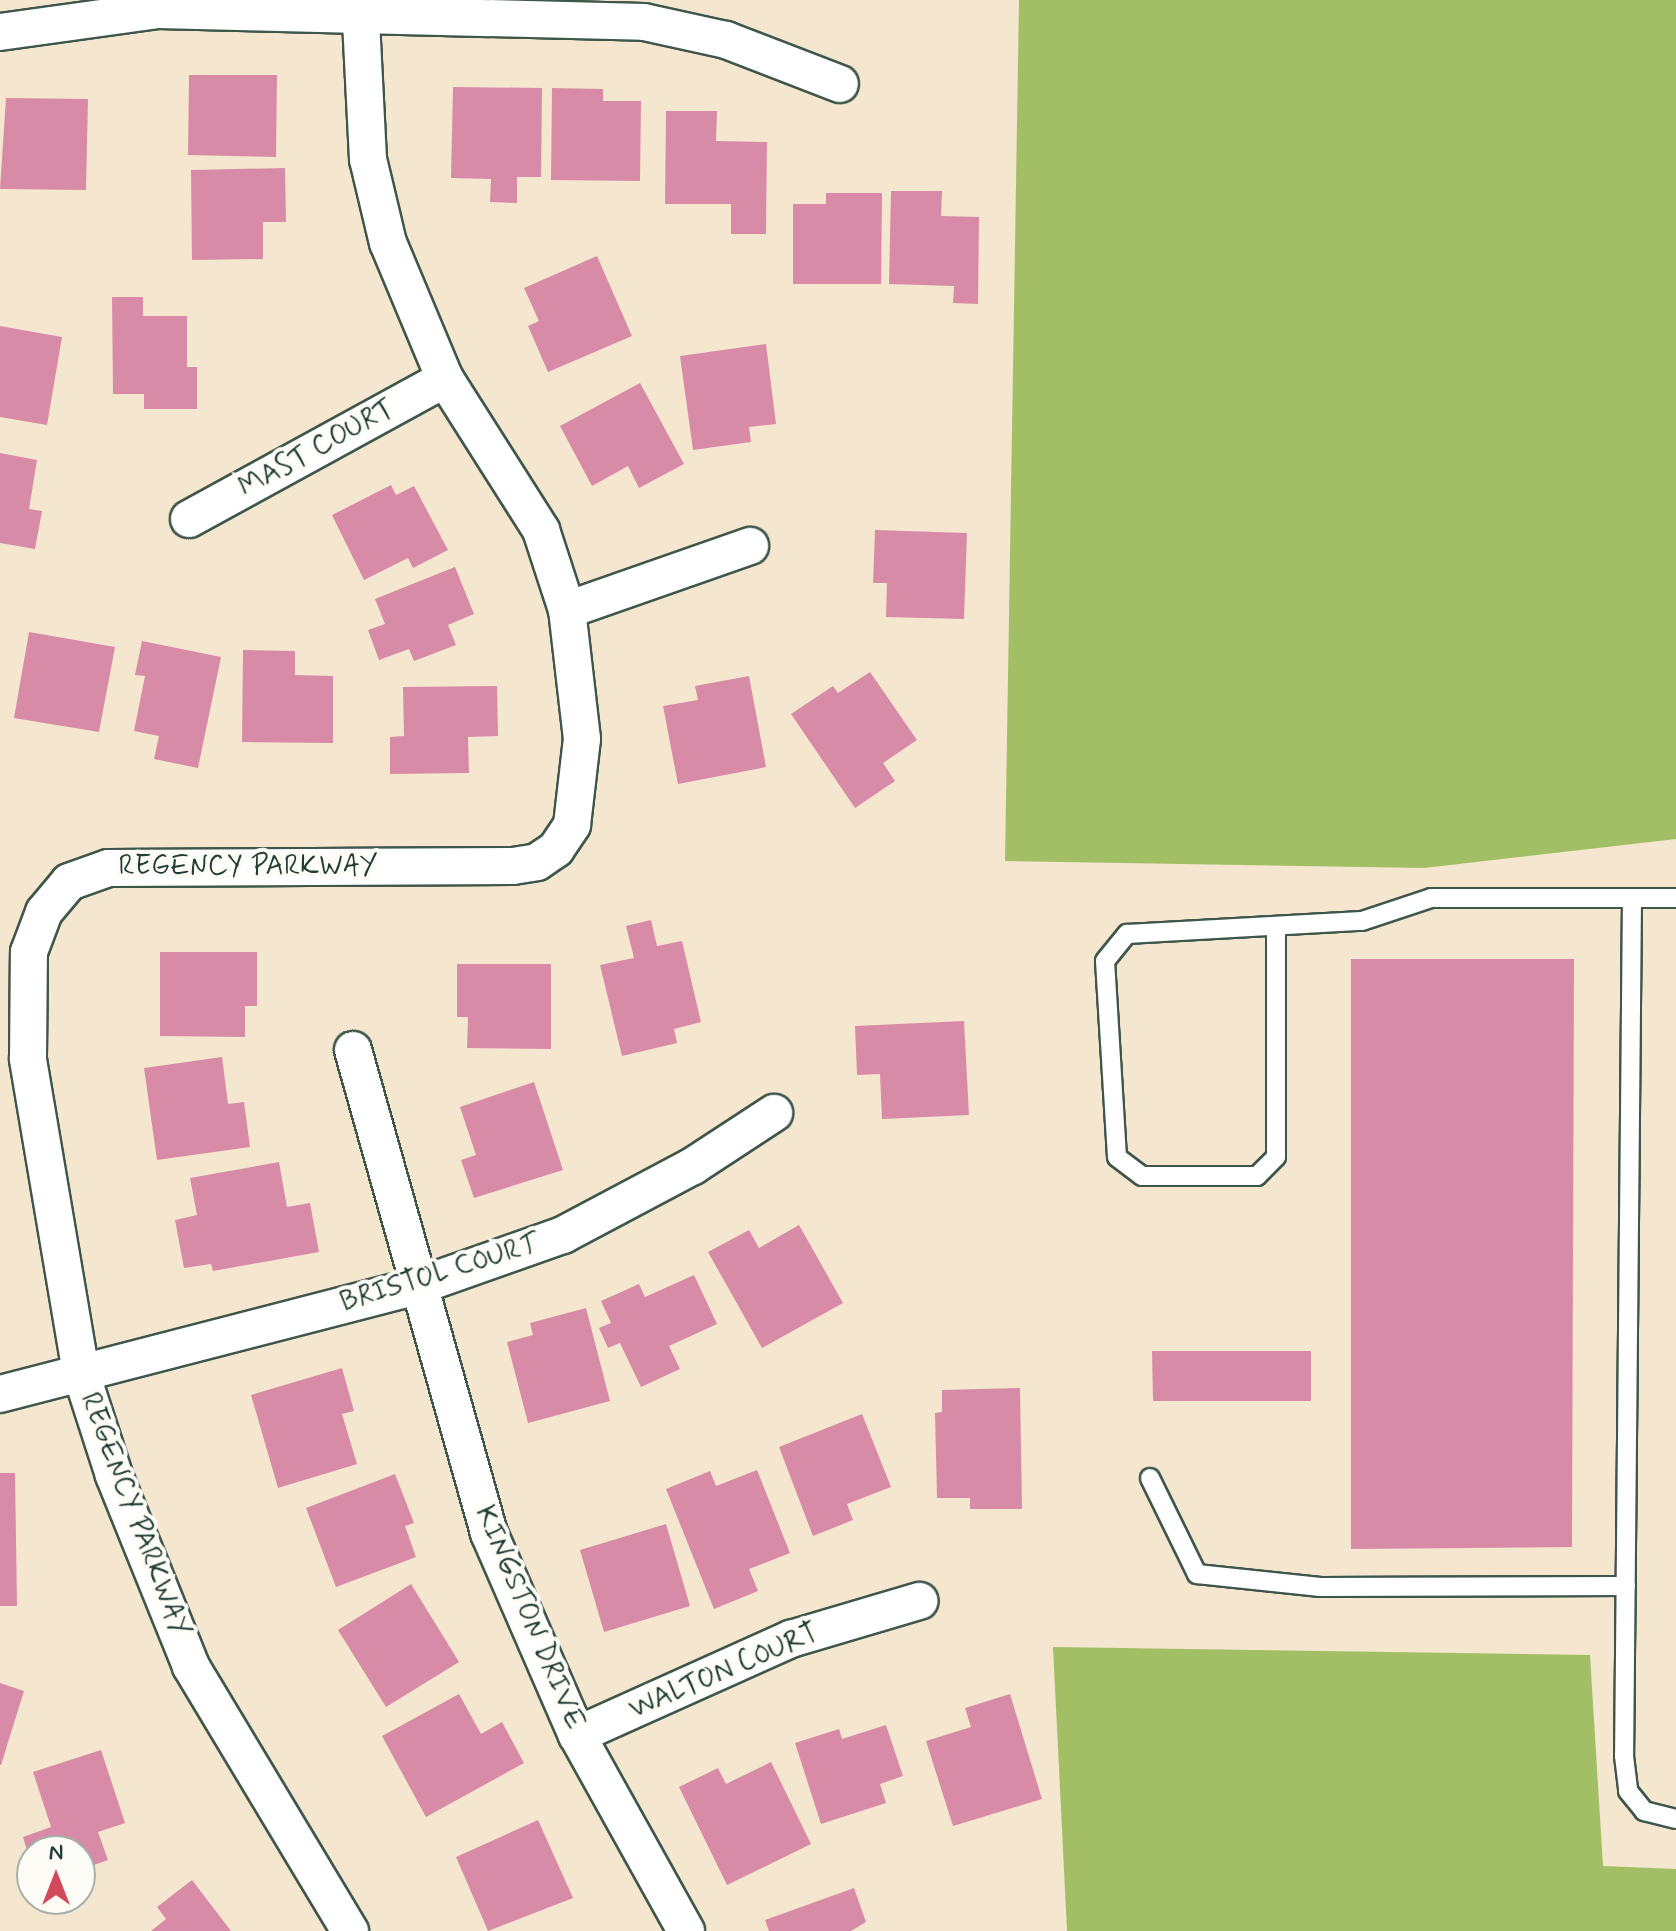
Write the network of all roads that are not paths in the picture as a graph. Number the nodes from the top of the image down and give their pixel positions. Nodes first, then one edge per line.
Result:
1 (360, 7) edge
2 (0, 32) edge
3 (840, 84) dead end
4 (445, 379) junction
5 (189, 519) dead end
6 (750, 546) dead end
7 (567, 610) junction
8 (1632, 898) junction
9 (1676, 898) edge
10 (1276, 929) junction
11 (353, 1050) dead end
12 (774, 1113) dead end
13 (418, 1286) junction
14 (81, 1373) junction
15 (0, 1394) edge
16 (1150, 1478) dead end
17 (1626, 1586) junction
18 (919, 1601) dead end
19 (577, 1735) junction
20 (1676, 1819) edge
21 (350, 1931) edge
22 (686, 1931) edge

1 - 2 street
1 - 3 street
1 - 4 street, REGENCY PARKWAY
4 - 5 street, MAST COURT
4 - 7 street, REGENCY PARKWAY
6 - 7 street
7 - 14 street, REGENCY PARKWAY
8 - 9 lane
8 - 10 lane
8 - 17 lane
10 - 10 lane
11 - 13 street, KINGSTON DRIVE
12 - 13 street, BRISTOL COURT
13 - 14 street, BRISTOL COURT
13 - 19 street, KINGSTON DRIVE
14 - 15 street, BRISTOL COURT
14 - 21 street, REGENCY PARKWAY
16 - 17 lane
17 - 20 lane
18 - 19 street, WALTON COURT
19 - 22 street, KINGSTON DRIVE

